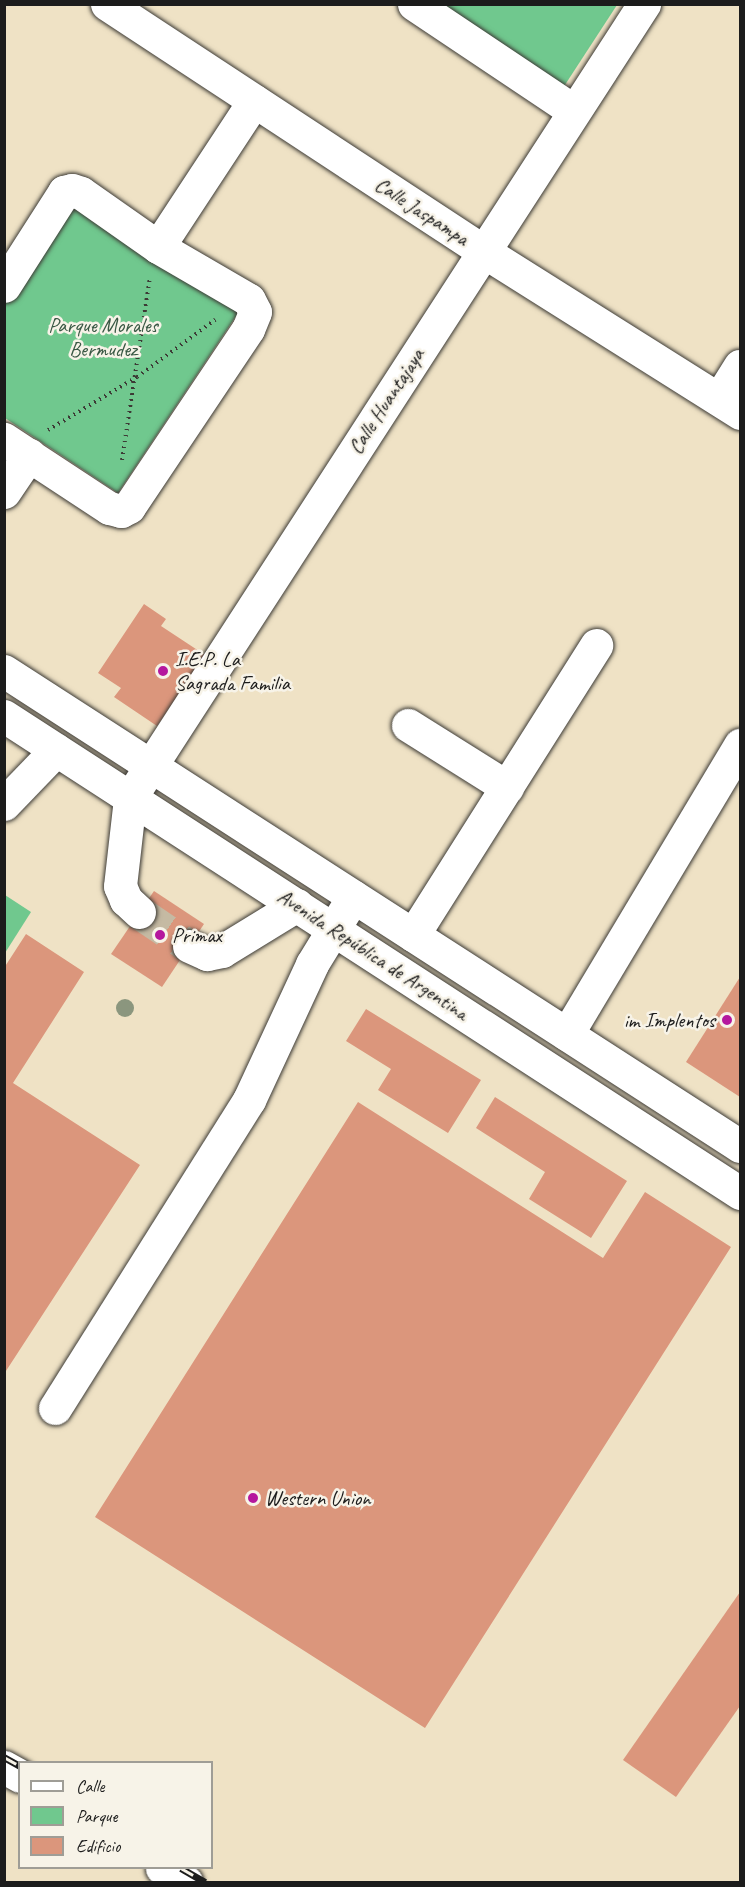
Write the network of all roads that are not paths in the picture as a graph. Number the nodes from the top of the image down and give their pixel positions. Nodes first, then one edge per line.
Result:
1 (107, 4) edge
2 (414, 4) edge
3 (644, 4) edge
4 (254, 101) junction
5 (574, 111) junction
6 (158, 247) junction
7 (483, 251) junction
8 (4, 286) edge
9 (741, 366) edge
10 (730, 406) edge
11 (17, 447) edge
12 (4, 492) edge
13 (596, 645) dead end
14 (4, 671) edge
15 (4, 716) edge
16 (408, 725) dead end
17 (741, 745) edge
18 (56, 750) junction
19 (150, 765) junction
20 (507, 787) junction
21 (130, 798) junction
22 (4, 804) edge
23 (353, 897) junction
24 (297, 905) junction
25 (139, 912) tunnel mouth
26 (332, 928) junction
27 (413, 935) junction
28 (189, 946) tunnel mouth
29 (567, 1034) junction
30 (741, 1146) edge
31 (741, 1192) edge
32 (55, 1408) dead end
33 (4, 1767) edge
34 (18, 1775) edge
35 (164, 1869) edge
36 (186, 1882) edge

1 - 4 street, Calle Jaspampa
2 - 5 street
3 - 5 street, Calle Huantajaya
4 - 6 street
4 - 7 street, Calle Jaspampa
5 - 7 street, Calle Huantajaya
6 - 8 street
6 - 11 street
7 - 10 street, Calle Jaspampa
7 - 19 street, Calle Huantajaya
9 - 10 street
11 - 12 street
13 - 20 street
14 - 19 street, Avenida República de Argentina
15 - 18 street, Avenida República de Argentina
16 - 20 street
17 - 29 street
18 - 21 street, Avenida República de Argentina
18 - 22 street
19 - 21 street, Calle Huantajaya
19 - 23 street, Avenida República de Argentina
20 - 27 street
21 - 24 street, Avenida República de Argentina
21 - 25 street
23 - 26 street
23 - 27 street, Avenida República de Argentina
24 - 26 street, Avenida República de Argentina
24 - 28 street
26 - 31 street, Avenida República de Argentina
26 - 32 street
27 - 29 street, Avenida República de Argentina
29 - 30 street, Avenida República de Argentina
33 - 34 street
35 - 36 street

